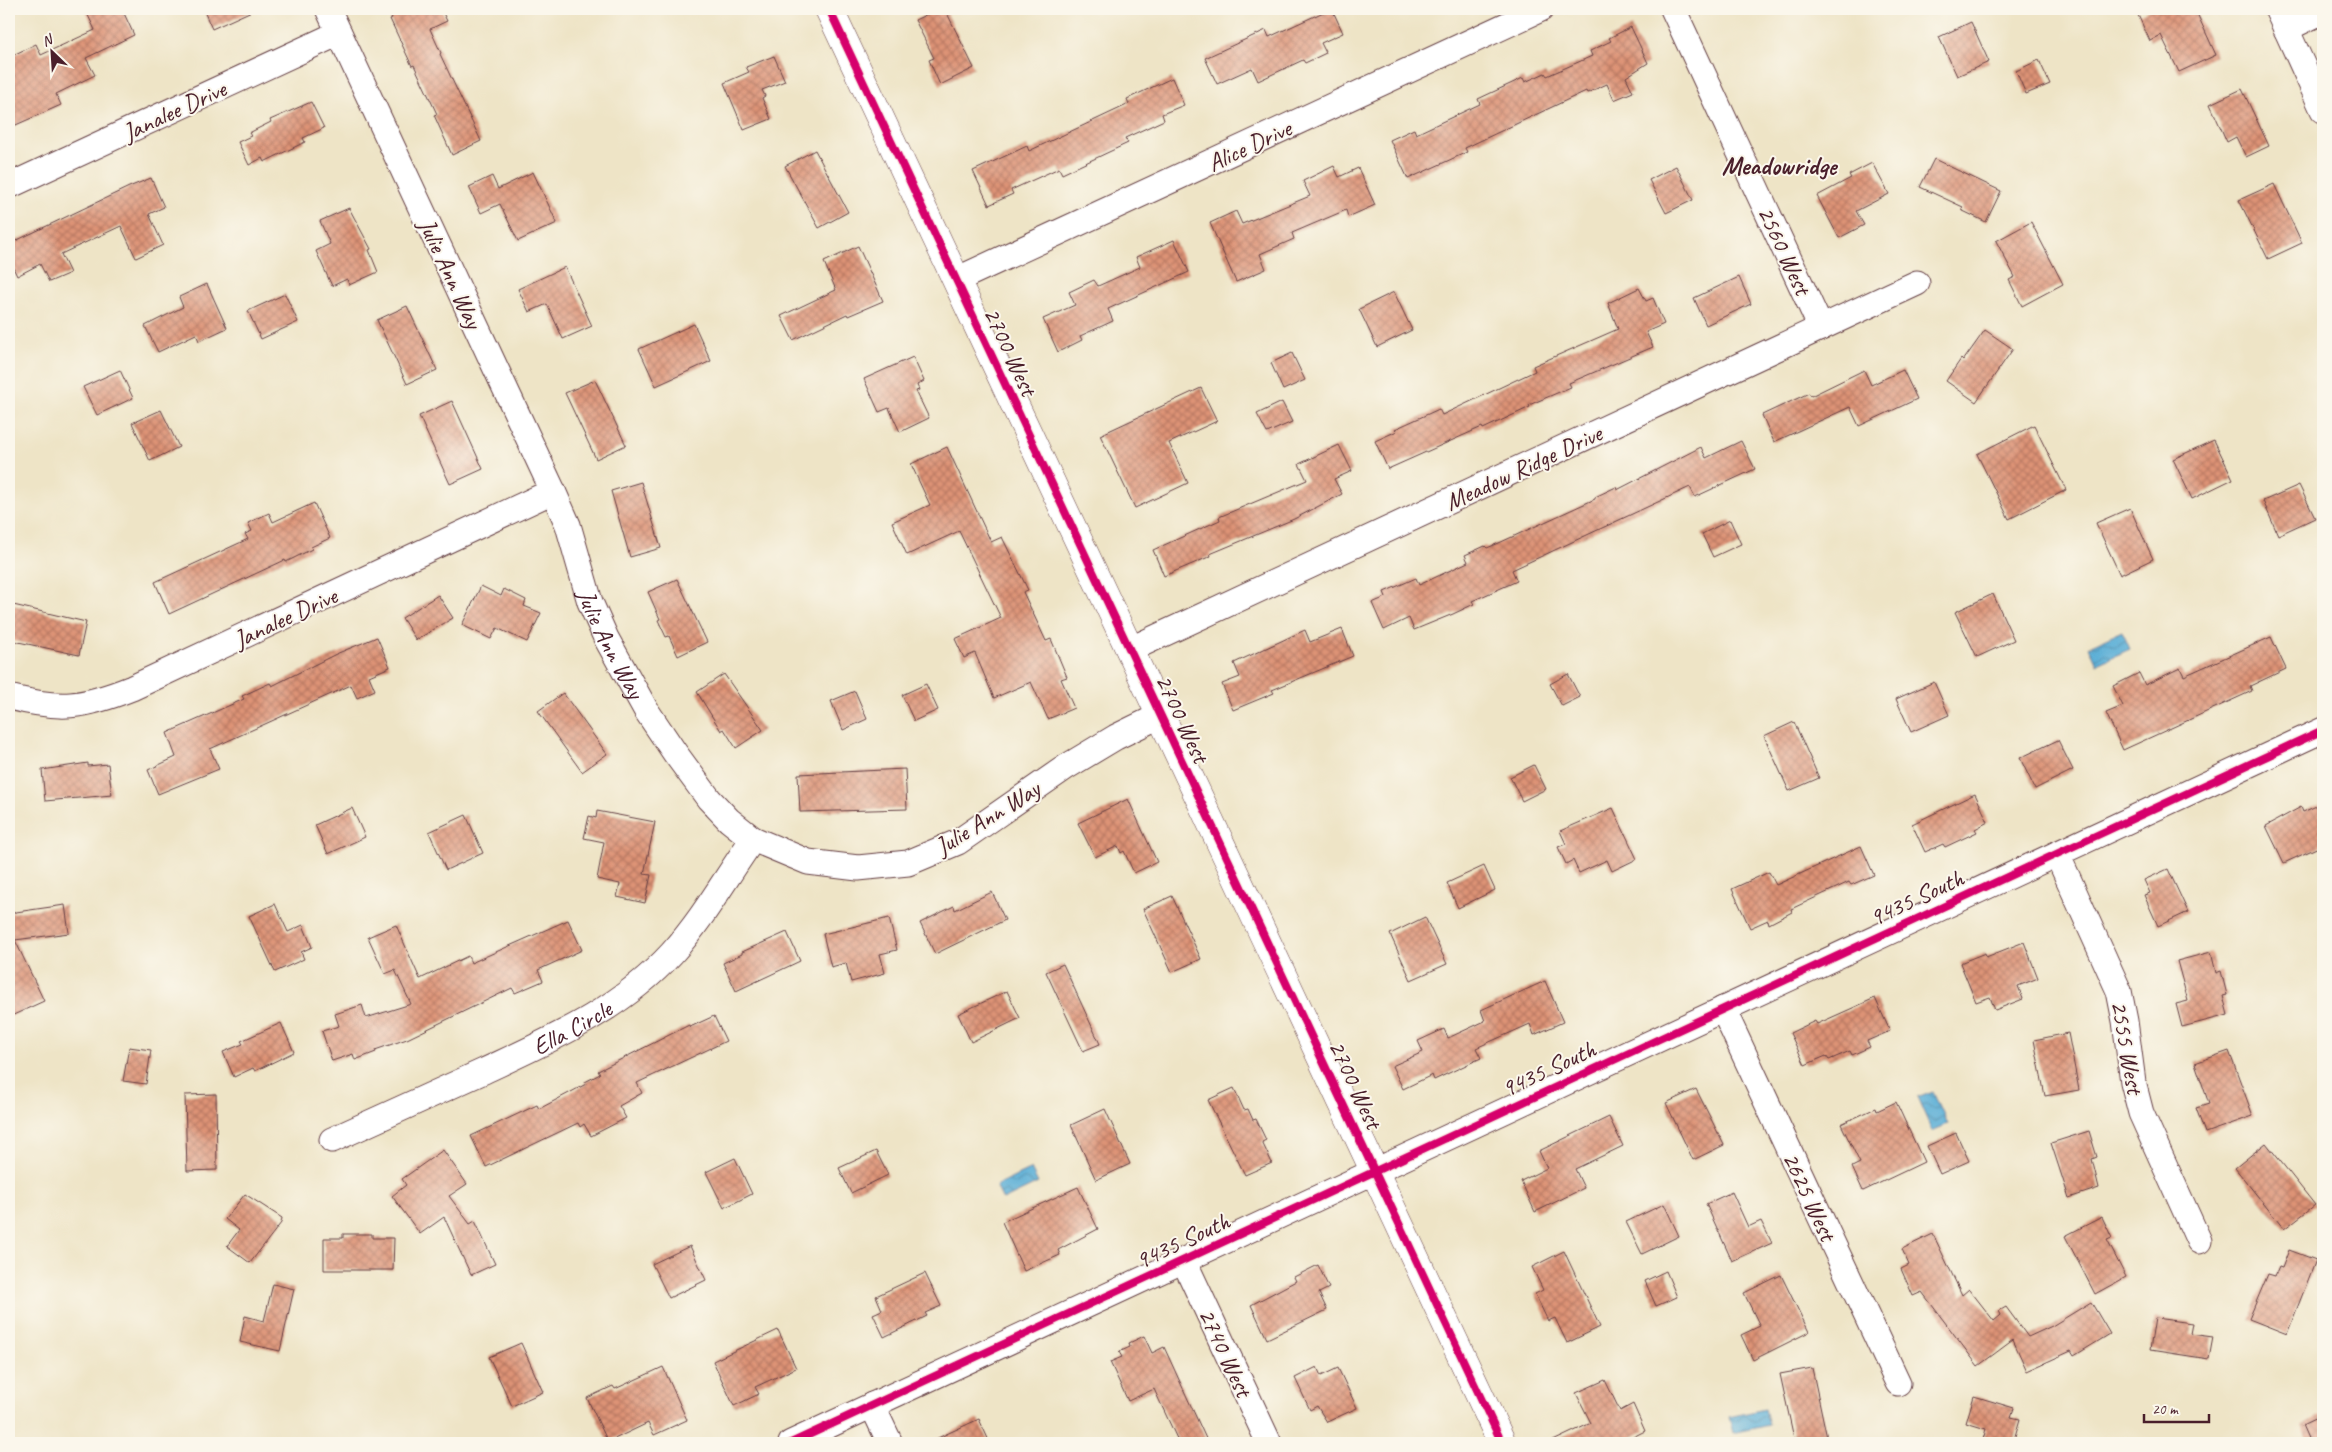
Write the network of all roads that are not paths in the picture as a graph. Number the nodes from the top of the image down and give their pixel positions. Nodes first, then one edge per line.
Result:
1 (328, 9) edge
2 (829, 9) edge
3 (1541, 9) edge
4 (1673, 9) edge
5 (2323, 11) edge
6 (2281, 19) edge
7 (339, 33) junction
8 (2323, 110) edge
9 (9, 186) edge
10 (956, 280) junction
11 (1917, 284) dead end
12 (1821, 328) junction
13 (553, 491) junction
14 (1130, 650) junction
15 (9, 697) edge
16 (1161, 715) junction
17 (2323, 730) edge
18 (753, 839) junction
19 (2057, 854) junction
20 (1723, 1009) junction
21 (332, 1140) dead end
22 (1375, 1172) junction
23 (2200, 1241) dead end
24 (1184, 1261) junction
25 (1898, 1383) dead end
26 (872, 1406) junction
27 (791, 1443) edge
28 (890, 1443) edge
29 (1269, 1443) edge
30 (1502, 1443) edge

1 - 7 street, Julie Ann Way
2 - 10 main road, 2700 West
3 - 10 street, Alice Drive
4 - 12 street, 2560 West
5 - 6 street
6 - 8 street
7 - 9 street, Janalee Drive
7 - 13 street, Julie Ann Way
10 - 14 main road, 2700 West
11 - 12 street, Meadow Ridge Drive
12 - 14 street, Meadow Ridge Drive
13 - 15 street, Janalee Drive
13 - 18 street, Julie Ann Way
14 - 16 main road, 2700 West
16 - 18 street, Julie Ann Way
16 - 22 main road, 2700 West
17 - 19 street, 9435 South
18 - 21 street, Ella Circle
19 - 20 street, 9435 South
19 - 23 street, 2555 West
20 - 22 street, 9435 South
20 - 25 street, 2625 West
22 - 24 street, 9435 South
22 - 30 main road, 2700 West
24 - 26 street, 9435 South
24 - 29 street, 2740 West
26 - 27 street, 9435 South
26 - 28 street

